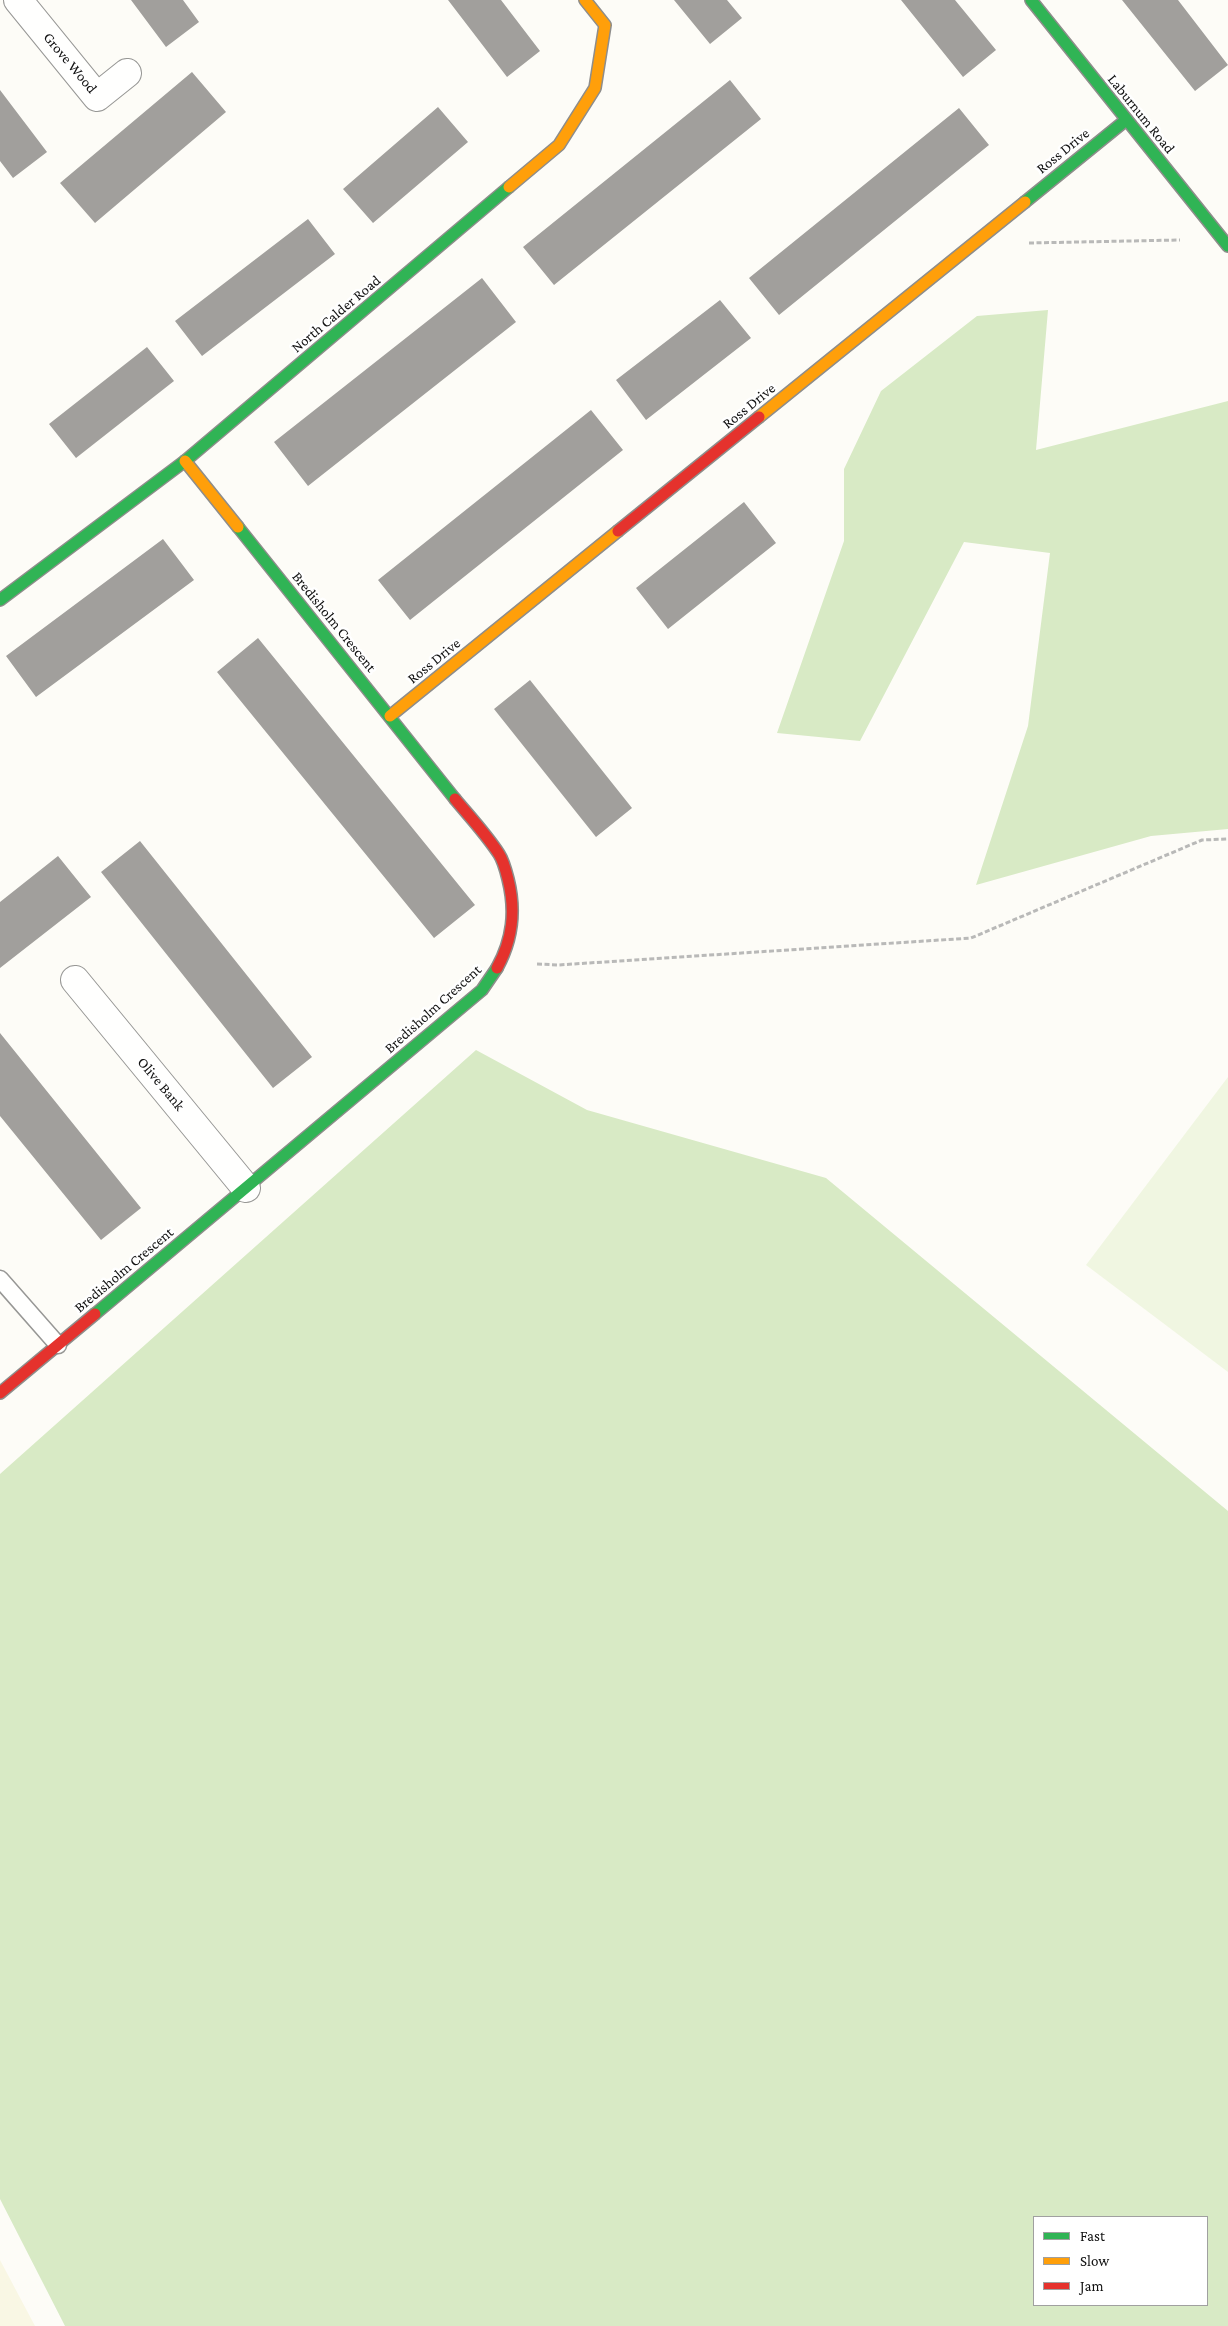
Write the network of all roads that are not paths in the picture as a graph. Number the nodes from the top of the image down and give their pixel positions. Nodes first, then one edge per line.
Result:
1 (18, 0) edge
2 (585, 0) edge
3 (1031, 0) edge
4 (127, 73) dead end
5 (1126, 120) junction
6 (1224, 234) edge
7 (185, 462) junction
8 (0, 600) edge
9 (390, 716) junction
10 (75, 980) dead end
11 (246, 1188) junction
12 (0, 1279) edge
13 (58, 1345) junction
14 (0, 1393) edge

1 - 4 street, Grove Wood
2 - 7 street, North Calder Road
3 - 5 street, Laburnum Road
5 - 6 street, Laburnum Road
5 - 9 street, Ross Drive
7 - 8 street, North Calder Road
7 - 9 street, Bredisholm Crescent
9 - 11 street, Bredisholm Crescent
10 - 11 street, Olive Bank
11 - 13 street, Bredisholm Crescent
12 - 13 lane
13 - 14 street, Bredisholm Crescent

